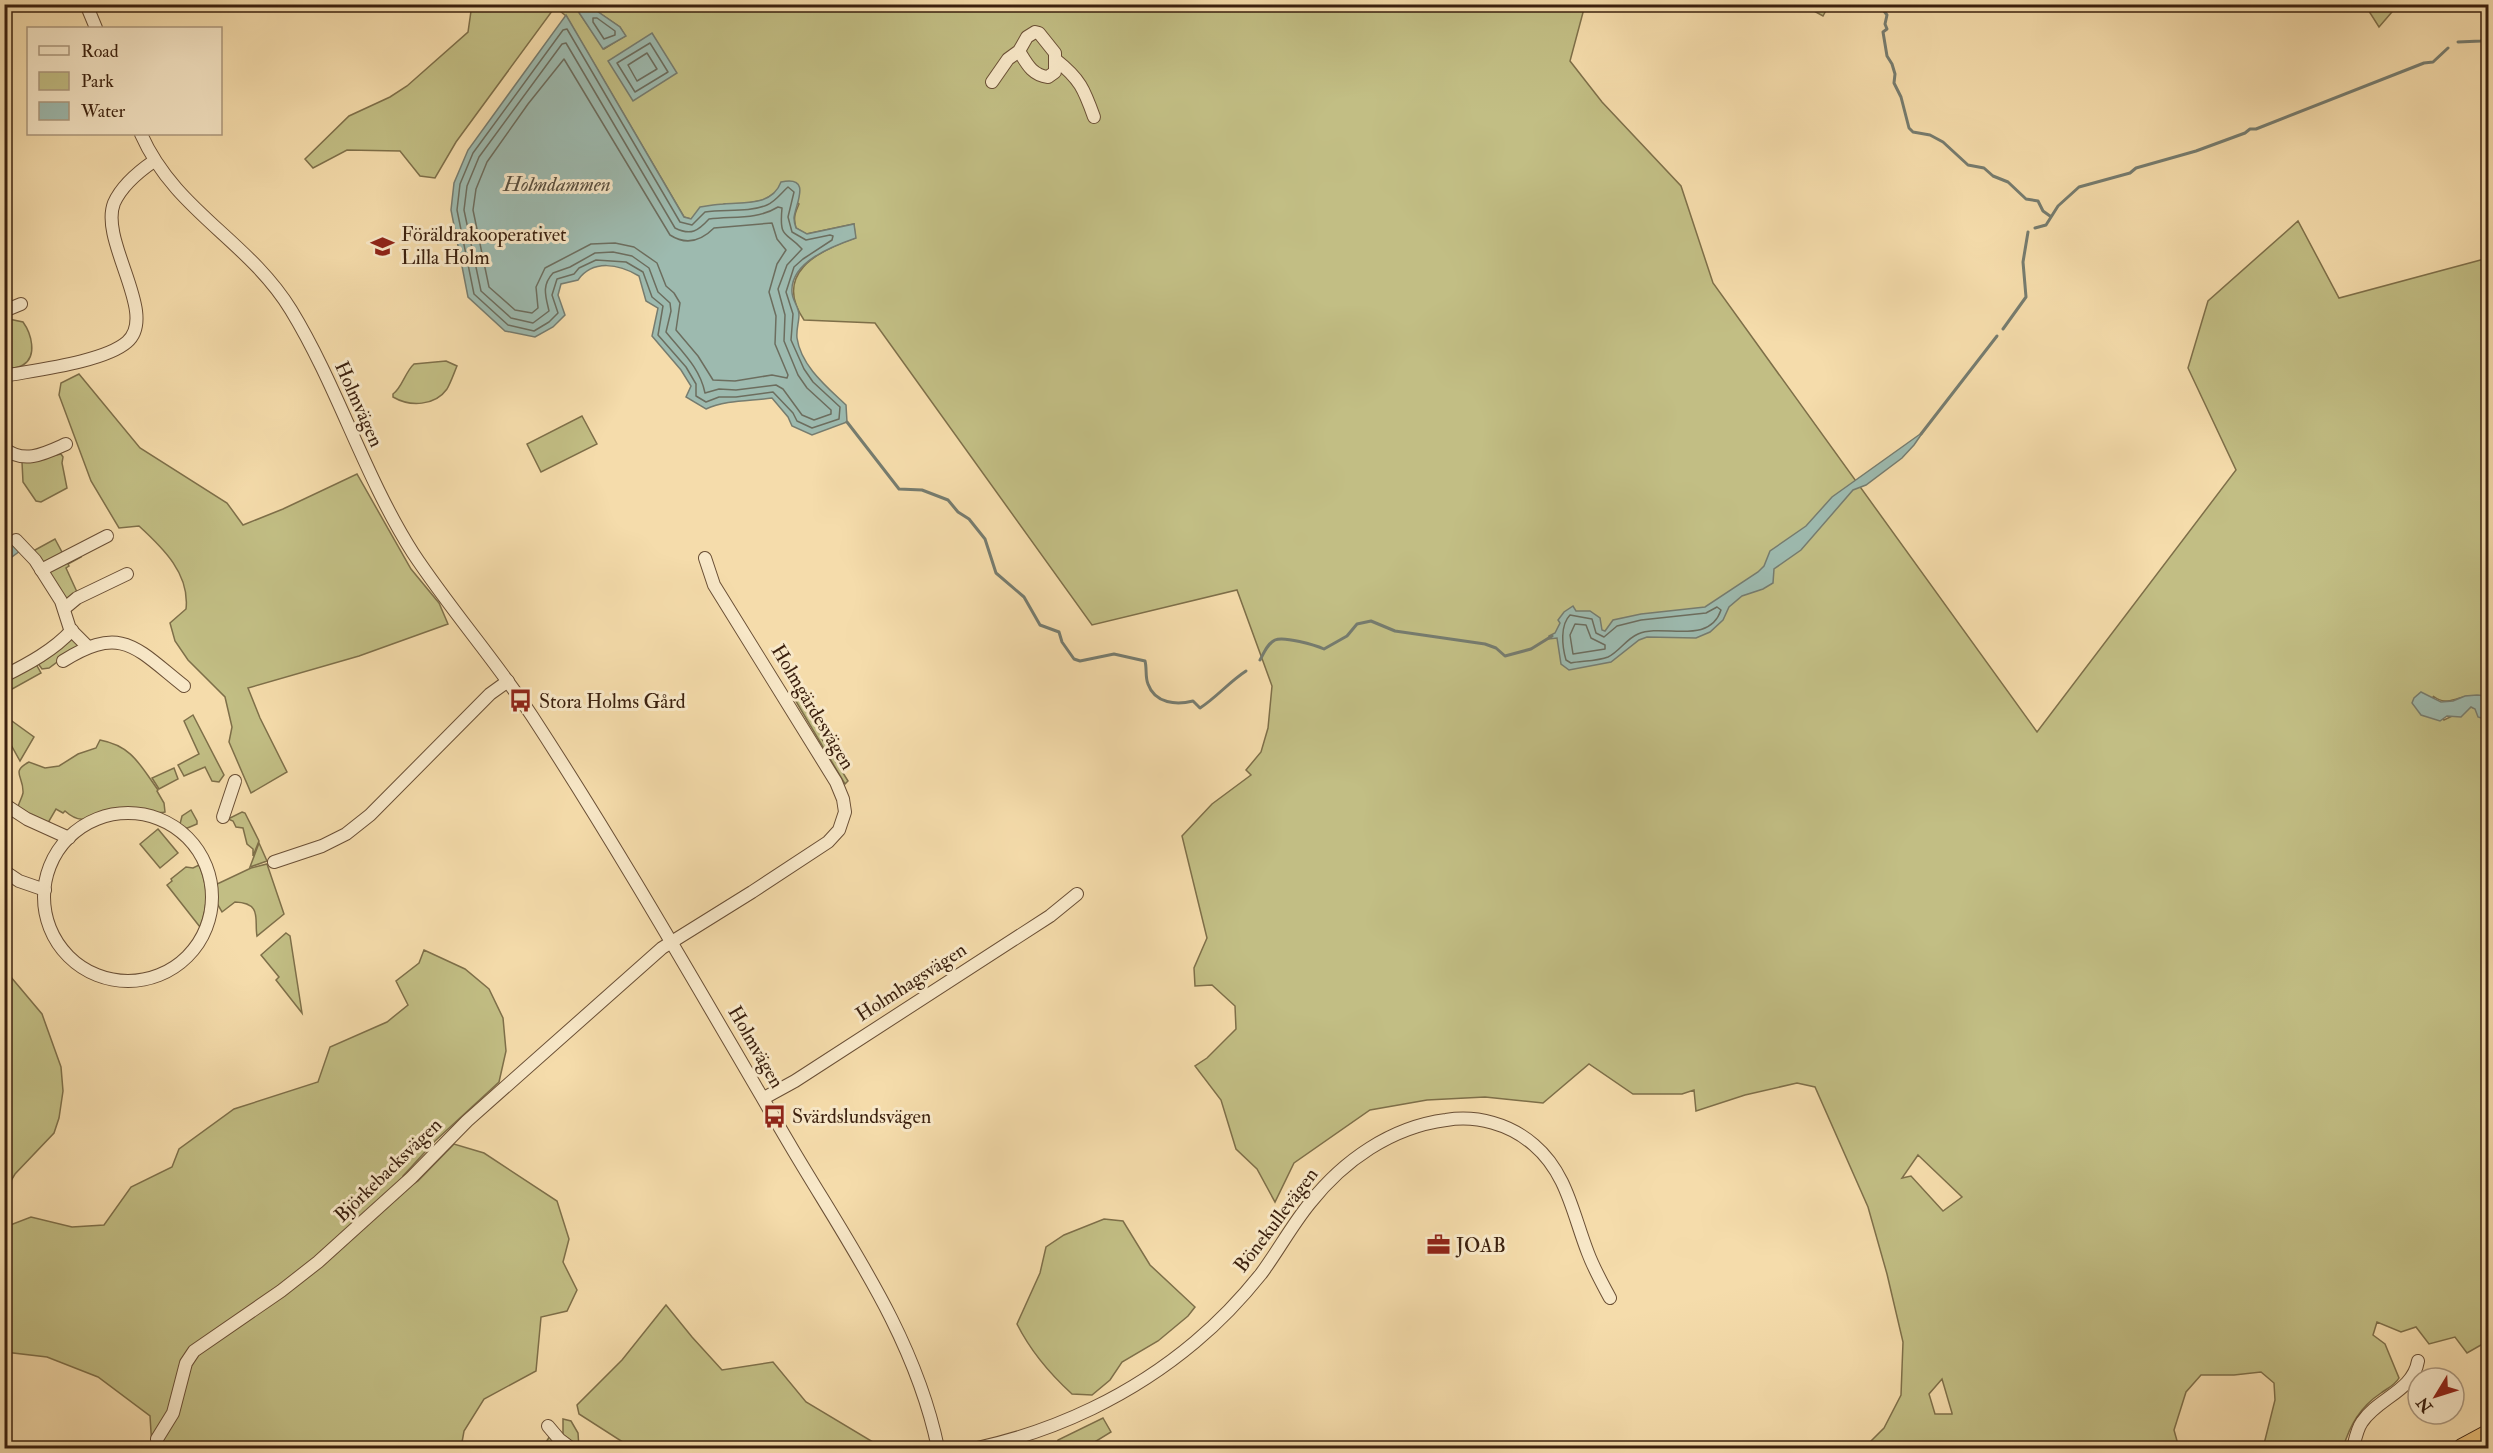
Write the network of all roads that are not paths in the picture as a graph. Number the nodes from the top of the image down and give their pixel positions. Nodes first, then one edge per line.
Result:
1 (86, 4) edge
2 (96, 27) edge
3 (1019, 51) junction
4 (1056, 60) junction
5 (992, 82) dead end
6 (1094, 117) dead end
7 (142, 135) edge
8 (154, 160) junction
9 (21, 304) dead end
10 (4, 311) edge
11 (4, 376) edge
12 (66, 444) dead end
13 (4, 448) edge
14 (108, 536) dead end
15 (16, 540) dead end
16 (705, 558) dead end
17 (41, 570) junction
18 (127, 574) dead end
19 (65, 608) junction
20 (72, 630) junction
21 (88, 647) junction
22 (63, 661) dead end
23 (4, 676) edge
24 (508, 681) junction
25 (184, 686) dead end
26 (235, 781) dead end
27 (5, 804) edge
28 (223, 817) dead end
29 (69, 838) junction
30 (274, 862) dead end
31 (4, 871) edge
32 (45, 890) junction
33 (1077, 894) dead end
34 (673, 943) junction
35 (764, 1098) junction
36 (1610, 1298) dead end
37 (2418, 1361) dead end
38 (548, 1426) dead end
39 (2488, 1434) edge
40 (157, 1439) dead end
41 (571, 1449) edge
42 (938, 1449) edge
43 (976, 1449) edge
44 (2353, 1449) edge
45 (2462, 1449) edge

1 - 2 street
3 - 4 street
3 - 4 street
3 - 5 street
4 - 6 street
7 - 8 street, Holmvägen
8 - 11 street
8 - 24 street, Holmvägen
9 - 10 street
12 - 13 street
14 - 17 street
15 - 17 street
16 - 34 street, Holmgärdesvägen
17 - 19 street
18 - 19 street
19 - 20 street
20 - 21 street
20 - 23 street
21 - 22 street
21 - 25 street
24 - 30 street
24 - 34 street, Holmvägen
26 - 28 street
27 - 29 street
29 - 32 street
29 - 32 street
31 - 32 street
33 - 35 street, Holmhagsvägen
34 - 35 street, Holmvägen
34 - 40 street, Björkebacksvägen
35 - 42 street, Holmvägen
36 - 43 street, Bönekullevägen
37 - 44 street
38 - 41 street
39 - 45 highway

